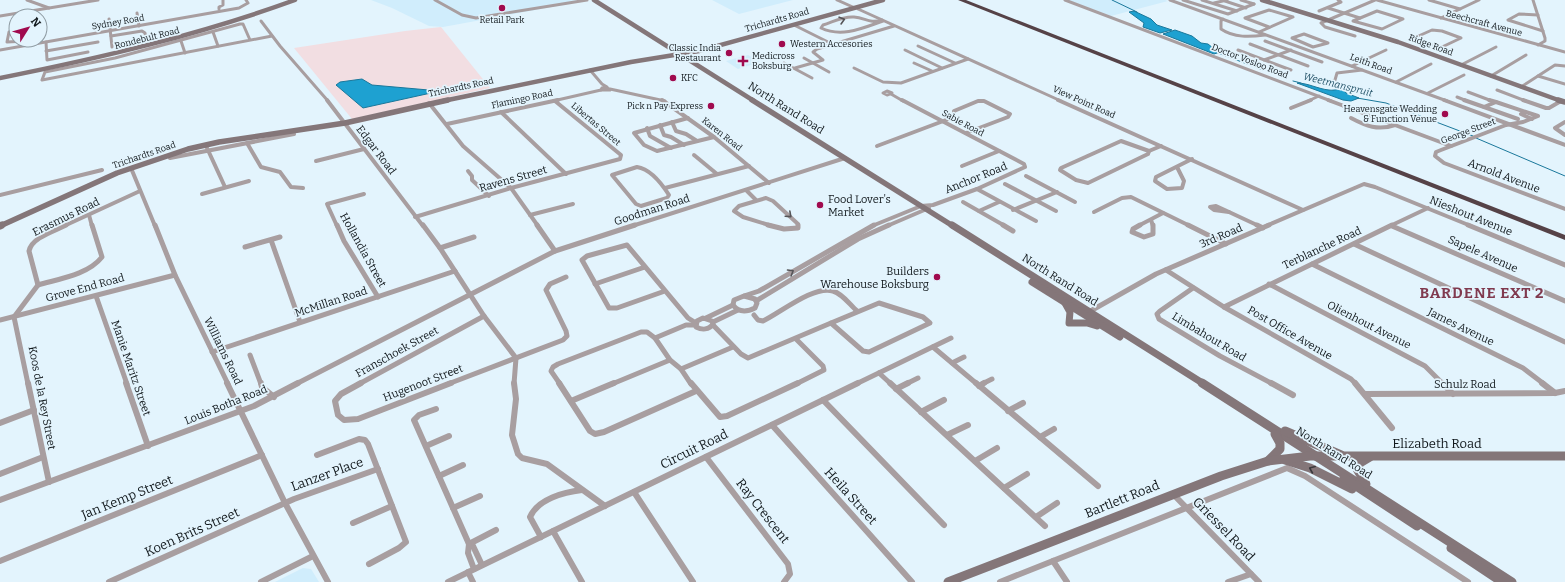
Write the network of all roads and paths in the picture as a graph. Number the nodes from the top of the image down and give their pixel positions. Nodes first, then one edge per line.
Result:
1 (27, 0) edge
2 (98, 0) edge
3 (223, 0) edge
4 (246, 0) edge
5 (288, 0) edge
6 (295, 0) edge
7 (435, 0) edge
8 (587, 0) edge
9 (594, 0) edge
10 (837, 0) edge
11 (883, 0) edge
12 (961, 0) edge
13 (972, 0) edge
14 (1065, 0) edge
15 (1170, 0) edge
16 (1183, 0) edge
17 (1202, 0) edge
18 (1226, 0) edge
19 (1242, 0) edge
20 (1259, 0) edge
21 (1262, 0) edge
22 (1338, 0) edge
23 (1376, 0) edge
24 (1429, 0) edge
25 (1478, 0) edge
26 (1534, 0) edge
27 (1209, 2) junction
28 (1201, 6) junction
29 (49, 8) junction
30 (1194, 8) junction
31 (1246, 8) junction
32 (1328, 8) junction
33 (219, 9) dead end
34 (856, 9) junction
35 (1289, 9) junction
36 (1460, 9) junction
37 (1237, 11) junction
38 (1319, 11) dead end
39 (137, 13) dead end
40 (611, 13) junction
41 (1344, 13) junction
42 (1538, 15) junction
43 (0, 16) edge
44 (109, 18) dead end
45 (1360, 18) junction
46 (1441, 18) junction
47 (1223, 19) junction
48 (882, 20) junction
49 (1326, 20) junction
50 (261, 21) dead end
51 (794, 25) junction
52 (139, 26) junction
53 (894, 26) junction
54 (1269, 27) junction
55 (1543, 30) junction
56 (111, 31) junction
57 (212, 32) junction
58 (1259, 32) junction
59 (1267, 35) junction
60 (111, 36) junction
61 (272, 36) junction
62 (1354, 36) dead end
63 (1327, 38) dead end
64 (146, 39) dead end
65 (250, 40) junction
66 (1321, 40) junction
67 (181, 41) junction
68 (1265, 41) dead end
69 (48, 42) edge
70 (98, 42) dead end
71 (832, 44) junction
72 (1250, 44) dead end
73 (1428, 44) junction
74 (1298, 45) junction
75 (1538, 45) junction
76 (218, 46) junction
77 (918, 46) dead end
78 (112, 47) dead end
79 (1496, 47) dead end
80 (12, 48) edge
81 (1286, 49) junction
82 (1418, 49) junction
83 (0, 50) edge
84 (148, 50) junction
85 (667, 50) junction
86 (905, 50) dead end
87 (1238, 50) dead end
88 (1386, 50) dead end
89 (46, 51) joint
90 (1292, 51) junction
91 (88, 52) dead end
92 (1565, 52) edge
93 (185, 53) junction
94 (679, 55) junction
95 (1278, 55) junction
96 (1526, 55) dead end
97 (115, 58) junction
98 (804, 58) dead end
99 (966, 58) junction
100 (151, 59) junction
101 (1264, 60) junction
102 (631, 62) junction
103 (1322, 62) dead end
104 (784, 63) dead end
105 (813, 63) junction
106 (914, 63) dead end
107 (953, 63) junction
108 (1431, 64) dead end
109 (80, 65) junction
110 (1461, 65) junction
111 (116, 66) junction
112 (1308, 66) dead end
113 (1352, 66) junction
114 (1565, 66) edge
115 (795, 68) junction
116 (854, 68) dead end
117 (942, 68) junction
118 (590, 70) junction
119 (1291, 70) dead end
120 (1363, 70) junction
121 (932, 71) junction
122 (829, 72) dead end
123 (81, 73) junction
124 (1464, 75) dead end
125 (1491, 76) junction
126 (1538, 76) junction
127 (0, 77) edge
128 (812, 78) dead end
129 (1396, 82) junction
130 (1565, 84) edge
131 (1328, 85) dead end
132 (1521, 86) junction
133 (605, 89) junction
134 (1498, 90) dead end
135 (1468, 92) dead end
136 (891, 94) dead end
137 (1428, 94) junction
138 (1319, 96) junction
139 (1457, 98) dead end
140 (664, 100) joint
141 (555, 101) junction
142 (1496, 102) junction
143 (1563, 102) edge
144 (429, 103) junction
145 (1484, 107) junction
146 (1291, 108) dead end
147 (501, 112) junction
148 (1525, 112) junction
149 (688, 118) junction
150 (1351, 118) dead end
151 (1518, 119) dead end
152 (1532, 119) junction
153 (943, 121) junction
154 (672, 122) junction
155 (1565, 122) edge
156 (345, 123) junction
157 (447, 124) junction
158 (660, 125) junction
159 (1395, 125) junction
160 (1514, 125) junction
161 (647, 128) junction
162 (966, 133) junction
163 (294, 134) dead end
164 (1565, 135) edge
165 (714, 137) junction
166 (697, 141) junction
167 (247, 143) junction
168 (205, 145) junction
169 (684, 145) junction
170 (1565, 145) edge
171 (877, 146) dead end
172 (1161, 146) junction
173 (1451, 146) junction
174 (671, 148) junction
175 (364, 149) junction
176 (208, 151) junction
177 (999, 151) junction
178 (1149, 151) junction
179 (694, 155) dead end
180 (170, 158) dead end
181 (842, 159) junction
182 (1192, 159) junction
183 (1438, 159) joint
184 (617, 160) joint
185 (316, 161) dead end
186 (749, 166) junction
187 (962, 166) dead end
188 (1025, 167) joint
189 (1177, 167) junction
190 (131, 168) junction
191 (102, 170) dead end
192 (468, 171) dead end
193 (566, 174) junction
194 (717, 174) junction
195 (1026, 176) dead end
196 (249, 181) dead end
197 (769, 183) junction
198 (1005, 184) dead end
199 (1369, 185) joint
200 (225, 187) junction
201 (303, 188) dead end
202 (511, 188) junction
203 (665, 188) junction
204 (977, 189) junction
205 (746, 190) junction
206 (140, 191) junction
207 (1057, 192) junction
208 (202, 194) dead end
209 (364, 194) dead end
210 (0, 195) edge
211 (489, 196) junction
212 (756, 200) junction
213 (963, 202) dead end
214 (999, 202) junction
215 (1036, 202) junction
216 (1075, 202) dead end
217 (573, 204) dead end
218 (924, 208) junction
219 (1428, 208) junction
220 (1565, 209) edge
221 (1013, 210) junction
222 (1303, 210) junction
223 (1056, 211) dead end
224 (979, 212) junction
225 (1094, 212) dead end
226 (1229, 212) dead end
227 (1163, 213) junction
228 (89, 215) junction
229 (530, 215) junction
230 (415, 217) junction
231 (1151, 220) junction
232 (1036, 221) dead end
233 (0, 224) edge
234 (1392, 226) junction
235 (1263, 228) junction
236 (1013, 231) dead end
237 (1565, 232) edge
238 (280, 237) dead end
239 (474, 237) dead end
240 (1565, 238) edge
241 (271, 240) junction
242 (1226, 244) junction
243 (1354, 244) junction
244 (245, 247) dead end
245 (440, 248) junction
246 (555, 251) junction
247 (1312, 264) junction
248 (1565, 265) edge
249 (645, 267) junction
250 (1166, 270) junction
251 (455, 271) junction
252 (175, 275) junction
253 (566, 277) dead end
254 (596, 284) junction
255 (1269, 284) junction
256 (38, 285) junction
257 (1193, 288) junction
258 (665, 291) junction
259 (470, 295) junction
260 (96, 296) junction
261 (744, 296) junction
262 (378, 297) junction
263 (756, 301) junction
264 (1565, 301) edge
265 (1064, 302) junction
266 (733, 305) junction
267 (1224, 306) junction
268 (738, 310) junction
269 (857, 311) junction
270 (1087, 313) junction
271 (754, 315) dead end
272 (484, 316) junction
273 (14, 317) junction
274 (706, 318) junction
275 (0, 320) edge
276 (300, 322) junction
277 (832, 323) junction
278 (695, 324) junction
279 (713, 324) junction
280 (655, 338) junction
281 (951, 338) dead end
282 (1122, 338) junction
283 (796, 339) junction
284 (1565, 342) edge
285 (733, 347) junction
286 (933, 348) junction
287 (212, 352) junction
288 (250, 355) dead end
289 (964, 357) dead end
290 (516, 358) junction
291 (670, 360) junction
292 (952, 363) junction
293 (681, 369) junction
294 (879, 373) junction
295 (918, 378) dead end
296 (992, 379) dead end
297 (979, 386) junction
298 (896, 389) junction
299 (696, 391) junction
300 (1565, 391) edge
301 (1555, 393) junction
302 (1365, 394) junction
303 (1453, 394) junction
304 (1293, 395) dead end
305 (274, 397) junction
306 (823, 400) junction
307 (944, 400) dead end
308 (570, 401) junction
309 (1023, 403) dead end
310 (436, 409) dead end
311 (34, 410) junction
312 (242, 411) junction
313 (1008, 411) junction
314 (921, 412) junction
315 (338, 415) joint
316 (1261, 420) junction
317 (0, 423) edge
318 (968, 424) dead end
319 (772, 425) junction
320 (1392, 428) dead end
321 (1054, 429) dead end
322 (1275, 434) junction
323 (947, 435) junction
324 (449, 436) dead end
325 (1040, 437) junction
326 (148, 446) junction
327 (426, 446) junction
328 (997, 448) dead end
329 (262, 455) junction
330 (317, 455) dead end
331 (1565, 456) edge
332 (43, 457) junction
333 (706, 457) junction
334 (1314, 457) junction
335 (1348, 457) junction
336 (1370, 457) junction
337 (1280, 459) junction
338 (975, 461) junction
339 (1268, 461) junction
340 (463, 465) dead end
341 (378, 469) junction
342 (0, 474) edge
343 (1028, 474) dead end
344 (439, 476) junction
345 (49, 482) junction
346 (1098, 486) dead end
347 (1004, 488) junction
348 (1368, 488) junction
349 (583, 490) junction
350 (634, 492) junction
351 (1173, 493) junction
352 (480, 496) dead end
353 (1373, 497) junction
354 (0, 500) edge
355 (285, 503) junction
356 (1058, 504) dead end
357 (392, 506) junction
358 (605, 506) junction
359 (453, 508) junction
360 (1187, 508) junction
361 (1036, 517) junction
362 (353, 523) dead end
363 (944, 525) dead end
364 (1045, 526) dead end
365 (496, 530) dead end
366 (553, 531) junction
367 (541, 537) junction
368 (469, 544) junction
369 (313, 556) junction
370 (0, 561) edge
371 (1053, 561) junction
372 (368, 564) dead end
373 (482, 565) junction
374 (471, 570) junction
375 (1251, 574) junction
376 (109, 582) edge
377 (261, 582) edge
378 (328, 582) edge
379 (448, 582) edge
380 (473, 582) edge
381 (582, 582) edge
382 (693, 582) edge
383 (784, 582) edge
384 (912, 582) edge
385 (948, 582) edge
386 (1000, 582) edge
387 (1067, 582) edge
388 (1228, 582) edge
389 (1259, 582) edge
390 (1468, 582) edge
391 (1502, 582) edge
392 (1512, 582) edge

1 - 29 street
2 - 29 street
3 - 33 street
4 - 52 street, Sydney Road
5 - 127 main road, Rondebult Road
6 - 127 main road, Rondebult Road
7 - 8 street
8 - 40 main road, North Rand Road
9 - 40 main road, North Rand Road
10 - 34 street, View Point Road
11 - 34 main road, Trichardts Road
12 - 240 highway
13 - 237 highway
14 - 138 street, Doctor Vosloo Road
15 - 30 street, Leith Road
16 - 28 street
17 - 27 street
18 - 27 street
18 - 31 street
19 - 31 street
20 - 35 main road, Ridge Road
21 - 35 main road, Ridge Road
22 - 32 street
23 - 41 street
23 - 46 street, Beechcraft Avenue
24 - 36 street
25 - 36 street
26 - 42 street
27 - 28 street
27 - 37 street
28 - 30 street
28 - 37 street
29 - 43 street
30 - 47 street, Leith Road
31 - 37 street
32 - 38 street
32 - 41 street
34 - 48 street, View Point Road
34 - 51 main road, Trichardts Road
35 - 49 main road, Ridge Road
36 - 46 street
39 - 52 street
40 - 85 main road, North Rand Road
40 - 94 main road, North Rand Road
41 - 45 street
41 - 49 street
42 - 55 street
42 - 55 street
44 - 56 street
45 - 45 street
46 - 75 street, Beechcraft Avenue
47 - 58 street, Leith Road
47 - 59 street
48 -> 48 street
48 - 53 street, View Point Road
49 - 62 street
49 - 82 main road, Ridge Road
50 - 61 street, Edgar Road
51 - 71 street
51 - 94 main road, Trichardts Road
52 - 56 street, Sydney Road
53 - 71 street
53 - 99 street, View Point Road
54 - 54 street
54 - 58 street
55 - 75 street
56 - 60 street
56 - 69 street, Sydney Road
57 - 65 street
57 - 67 street
57 - 76 street
58 - 59 street, Leith Road
59 - 74 street, Leith Road
60 - 64 street
60 - 78 street
61 - 65 street
61 - 156 street, Edgar Road
63 - 66 street
65 - 76 street
66 - 74 street
66 - 74 street
67 - 84 street
67 - 93 street
68 - 81 street
70 - 89 street
71 - 105 street
72 - 95 street
73 - 73 street
73 - 82 street
74 - 81 street
74 - 90 street
74 - 113 street, Leith Road
75 - 92 street, Beechcraft Avenue
76 - 93 street
77 - 107 street
79 - 110 street
80 - 83 street, Sydney Road
81 - 90 street
82 - 110 main road, Ridge Road
84 - 97 street
84 - 100 street
85 - 94 main road, North Rand Road
85 - 102 main road
86 - 117 street
87 - 101 street
88 - 113 street
89 - 91 street
90 - 95 street
90 - 103 street
93 - 100 street
94 - 102 main road, Trichardts Road
94 - 181 main road, North Rand Road
95 - 101 street
95 - 112 street
96 - 125 street
97 - 109 street
97 - 111 street
98 - 105 street
99 - 107 street
99 - 172 street, View Point Road
100 - 111 street
101 - 119 street
102 - 118 main road, Trichardts Road
104 - 115 street
105 - 115 street
105 - 122 street
106 - 121 street
107 - 117 street
108 - 129 street
109 - 123 street
109 - 123 street
110 - 125 main road, Ridge Road
111 - 123 street
113 - 120 street, Leith Road
114 - 126 street
115 - 128 street
116 - 121 street
117 - 121 street
118 - 133 street
118 - 144 main road, Trichardts Road
120 - 129 street, Leith Road
120 - 131 street
124 - 137 street
125 - 132 main road, Ridge Road
126 - 130 street
126 - 132 street
129 - 137 street, Leith Road
132 - 143 main road, Ridge Road
133 - 140 street, Flamingo Road
133 - 141 street, Flamingo Road
134 - 143 street
135 - 142 street
136 - 153 street, Sabie Road
137 - 160 street, Leith Road
138 - 146 street
138 - 159 street, Doctor Vosloo Road
139 - 145 street
140 - 149 street, Karen Road
141 - 147 street, Flamingo Road
141 - 184 street, Libertas Street
142 - 145 street
142 - 148 street
144 - 156 main road, Trichardts Road
144 - 157 street
145 - 151 street
147 - 157 street, Flamingo Road
147 - 193 street
148 - 152 street
148 - 152 street, George Street
149 - 154 street
149 - 165 street, Karen Road
150 - 159 street
152 - 160 street, George Street
153 - 162 street, Sabie Road
153 - 162 street
153 - 171 street
154 - 158 street
154 - 166 street
155 - 164 street
156 - 168 main road, Trichardts Road
156 - 175 street, Edgar Road
157 - 202 street
158 - 161 street
158 - 169 street
159 - 173 street, Doctor Vosloo Road
160 - 170 street, Leith Road
160 - 173 street, George Street
161 - 174 street
161 - 174 street
162 - 177 street, Sabie Road
163 - 167 street
165 - 166 street
165 - 186 street, Karen Road
166 - 169 street
167 - 176 street
167 - 201 street
168 - 176 street
168 - 190 main road, Trichardts Road
169 - 174 street
172 - 178 street
172 - 182 street, View Point Road
173 - 183 street, George Street
175 - 185 street
175 - 230 street, Edgar Road
176 - 180 street
176 - 200 street
177 - 187 street
177 - 188 street, Sabie Road
178 - 178 street
179 - 194 street
181 - 197 street, Goodman Road
181 - 218 main road, North Rand Road
182 - 189 street
182 - 222 street, View Point Road
183 - 220 street, Arnold Avenue
184 - 193 street, Ravens Street
186 - 194 street
186 - 197 street, Karen Road
188 - 204 street, Anchor Road
189 - 189 street
190 - 206 street, Williams Road
190 - 233 main road, Trichardts Road
191 - 210 street
192 - 211 street
193 - 202 street, Ravens Street
194 - 203 street
195 - 207 street
196 - 200 street
197 - 205 street, Goodman Road
198 - 215 street
199 - 219 street, Nieshout Avenue
199 - 222 street, 3rd Road
200 - 208 street
202 - 211 street, Ravens Street
202 - 229 street
203 - 203 street
204 - 214 street
204 - 218 street, Anchor Road
205 - 212 street
205 - 246 street, Goodman Road
206 - 228 street, Erasmus Road
206 - 252 street, Williams Road
207 - 215 street
207 - 216 street
209 - 262 street, Hollandia Street
211 - 230 street, Ravens Street
212 -> 212 street
213 - 224 street
214 - 221 street
214 - 224 street
215 - 221 street
215 - 223 street
217 - 229 street
261 -> 218 street
218 - 263 street
218 - 265 main road, North Rand Road
218 - 270 main road, North Rand Road
219 - 234 street, Terblanche Road
219 - 248 street, Nieshout Avenue
221 - 232 street
222 - 235 street, 3rd Road
224 - 236 street
225 - 227 street
226 - 235 street
227 - 231 street
227 - 242 street
228 - 256 street, Erasmus Road
228 - 256 street
229 - 246 street
230 - 245 street, Edgar Road
231 - 231 street
234 - 243 street, Terblanche Road
234 - 264 street, Sapele Avenue
235 - 242 street, 3rd Road
238 - 241 street
239 - 245 street
241 - 244 street
241 - 276 street
242 - 250 street, 3rd Road
243 - 247 street, Terblanche Road
243 - 284 street
245 - 251 street, Edgar Road
246 - 259 street, Goodman Road
247 - 255 street, Terblanche Road
247 - 301 street, James Avenue
249 - 254 street
249 - 254 street
249 - 258 street
250 - 257 street, Post Office Avenue
250 - 270 street, 3rd Road
251 - 259 street, Edgar Road
251 - 262 street, McMillan Road
252 - 260 street, Grove End Road
252 - 287 street, Williams Road
253 - 290 street, Hugenoot Street
254 - 258 street
255 - 267 street, Terblanche Road
255 - 303 street, Olienhout Avenue
256 - 273 street
257 - 267 street, Post Office Avenue
257 - 304 street, Limbahout Road
258 - 278 street
259 - 272 street, Edgar Road
259 - 305 street, Louis Botha Road
260 - 273 street, Grove End Road
260 - 326 street, Manie Maritz Street
261 - 263 street
261 - 266 street
262 - 276 street, McMillan Road
263 - 268 street
265 - 270 main road, North Rand Road
265 - 282 main road
266 - 268 street
266 - 274 street
267 - 302 street, Post Office Avenue
268 - 279 street
269 - 271 street
269 - 277 street
269 - 277 street
270 - 282 main road, North Rand Road
270 - 316 main road, North Rand Road
272 - 290 street, Edgar Road
272 - 315 street, Franschoek Street
273 - 275 street, Grove End Road
273 - 311 street, Koos de la Rey Street
274 - 278 street
274 - 279 street
276 - 287 street, McMillan Road
277 - 283 street
278 - 279 street
278 - 280 street
279 - 285 street
280 - 291 street
280 - 308 street
281 - 286 street, Circuit Road
282 - 322 main road, North Rand Road
283 - 285 street
283 - 299 street
285 - 293 street
286 - 292 street
286 - 294 street, Circuit Road
287 - 312 street, Williams Road
288 - 305 street
289 - 292 street
290 - 315 street, Hugenoot Street
290 - 349 street
291 - 293 street
291 - 308 street
292 - 297 street
293 - 299 street
294 - 298 street
294 - 306 street, Circuit Road
295 - 298 street
296 - 297 street
297 - 313 street
298 - 314 street
299 - 308 street
300 - 301 street, Schulz Road
301 - 303 street, Schulz Road
302 - 303 street, Schulz Road
302 - 320 street, Post Office Avenue
305 - 312 street, Louis Botha Road
306 - 319 street, Circuit Road
306 - 363 street
307 - 314 street
309 - 313 street
310 - 327 street
311 - 317 street
311 - 332 street, Koos de la Rey Street
312 - 326 street, Louis Botha Road
312 - 329 street, Williams Road
313 - 325 street
314 - 323 street
316 - 334 main road, North Rand Road
316 - 335 main road
318 - 323 street
319 - 333 street, Circuit Road
319 - 384 street, Heila Street
321 - 325 street
322 - 334 main road, North Rand Road
322 - 339 main road
323 - 338 street
324 - 327 street
325 - 346 street
326 - 345 street, Louis Botha Road
327 - 344 street
328 - 338 street
329 - 355 street, Williams Road
329 - 370 street, Jan Kemp Street
330 - 341 street, Lanzer Place
331 - 336 main road, Elizabeth Road
332 - 342 street
332 - 345 street, Koos de la Rey Street
333 - 350 street, Circuit Road
333 - 383 street, Ray Crescent
334 - 335 main road, Elizabeth Road
334 - 337 main road, Bartlett Road
334 - 348 main road, North Rand Road
334 - 353 main road, North Rand Road
335 - 336 main road, Elizabeth Road
336 - 348 main road
337 - 339 main road, Bartlett Road
353 -> 337 main road
338 - 347 street
339 - 351 main road, Bartlett Road
340 - 344 street
341 - 355 street, Lanzer Place
341 - 357 street, Lanzer Place
343 - 347 street
344 - 359 street
345 - 354 street, Louis Botha Road
347 - 361 street
348 - 392 main road, North Rand Road
349 - 358 street
349 - 367 street
350 - 358 street, Circuit Road
350 - 382 street
351 - 360 street, Griessel Road
351 - 385 main road, Bartlett Road
352 - 359 street
353 - 391 main road, North Rand Road
355 - 369 street, Williams Road
355 - 376 street, Koen Brits Street
356 - 361 street
357 - 362 street
357 - 372 street, Lanzer Place
358 - 366 street, Circuit Road
359 - 368 street
360 - 371 street
360 - 375 street, Griessel Road
360 - 390 street
361 - 364 street
365 - 368 street
366 - 367 street, Circuit Road
366 - 381 street
367 - 373 street, Circuit Road
368 - 373 street
368 - 374 street
369 - 377 street
369 - 378 street, Williams Road
371 - 386 street
371 - 387 street
373 - 374 street, Circuit Road
374 - 379 street, Circuit Road
374 - 380 street
375 - 388 street
375 - 389 street, Griessel Road

